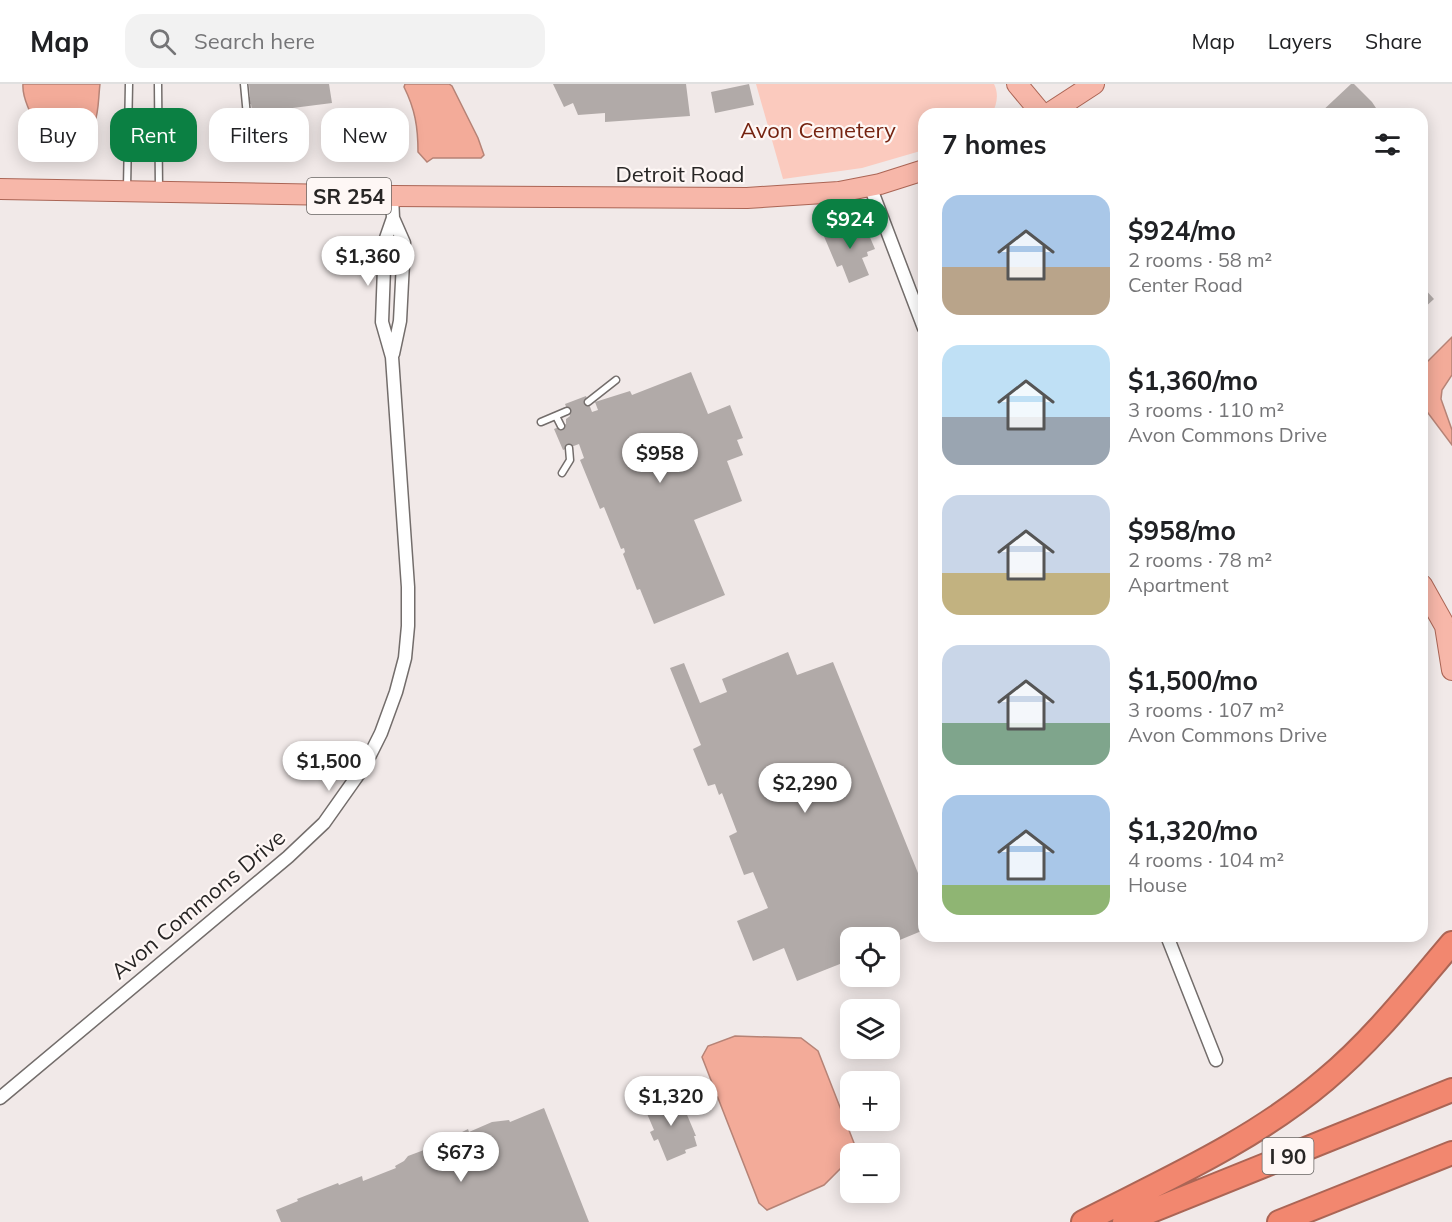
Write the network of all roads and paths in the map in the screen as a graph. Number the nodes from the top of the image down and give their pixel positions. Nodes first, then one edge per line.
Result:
1 (129, 84) edge
2 (158, 84) edge
3 (244, 84) edge
4 (1017, 84) edge
5 (1094, 84) edge
6 (246, 108) edge
7 (1037, 108) edge
8 (1057, 108) edge
9 (918, 172) edge
10 (870, 186) junction
11 (0, 189) edge
12 (127, 192) junction
13 (159, 193) junction
14 (392, 196) junction
15 (393, 218) junction
16 (918, 312) edge
17 (392, 357) junction
18 (616, 380) dead end
19 (588, 402) dead end
20 (567, 411) dead end
21 (556, 416) junction
22 (541, 422) dead end
23 (561, 426) dead end
24 (569, 448) dead end
25 (562, 473) dead end
26 (1428, 595) edge
27 (1448, 629) edge
28 (1452, 670) edge
29 (1169, 942) edge
30 (1452, 943) edge
31 (1216, 1060) dead end
32 (1452, 1090) edge
33 (0, 1098) edge
34 (1452, 1153) edge
35 (1083, 1222) edge
36 (1124, 1222) edge
37 (1279, 1222) edge

1 - 12 lane
2 - 13 lane
3 - 6 lane
4 - 7 main road
5 - 8 main road
9 - 10 main road, Detroit Road / SR 254
10 - 14 main road, Detroit Road / SR 254
10 - 16 street
11 - 12 main road, Detroit Road / SR 254
12 - 13 main road, Detroit Road / SR 254
13 - 14 main road, Detroit Road / SR 254
14 - 15 street, Avon Commons Drive
15 - 17 street, Avon Commons Drive
15 - 17 street, Avon Commons Drive
17 - 33 street, Avon Commons Drive
18 - 19 lane
20 - 21 lane
21 - 22 lane
21 - 23 lane
24 - 25 lane
26 - 27 main road
27 - 28 main road
29 - 31 street
30 - 35 highway
32 - 36 highway, I 90
34 - 37 highway, I 90

